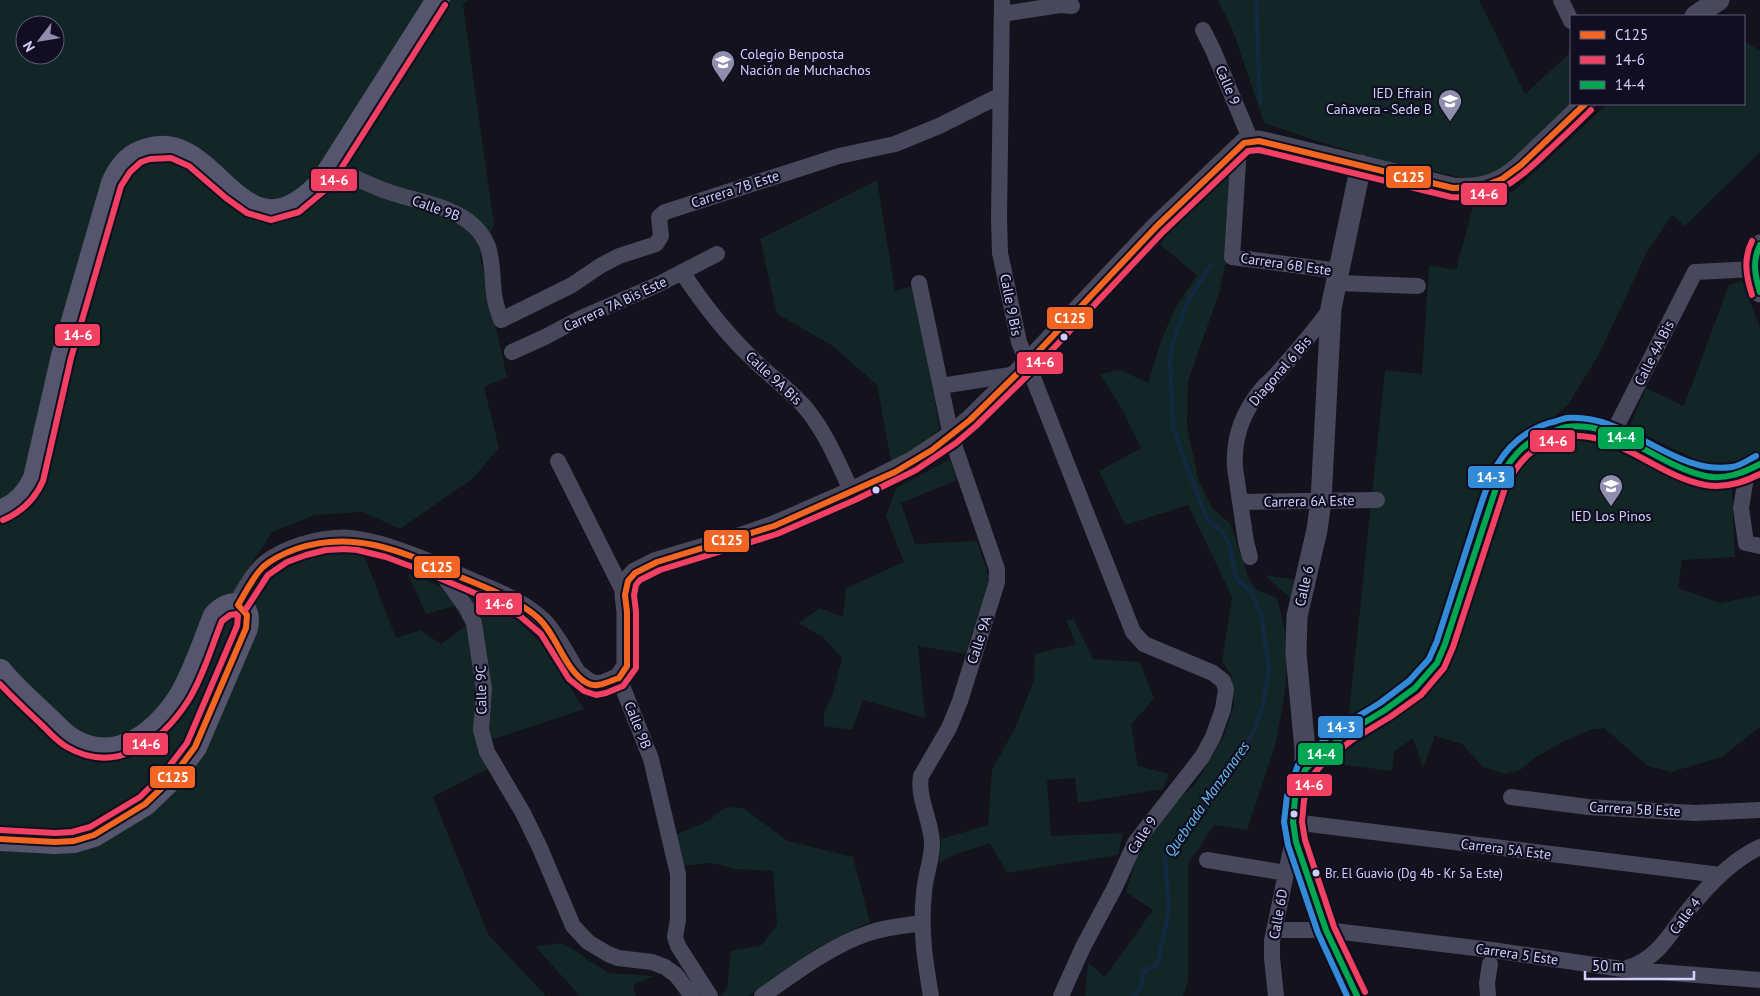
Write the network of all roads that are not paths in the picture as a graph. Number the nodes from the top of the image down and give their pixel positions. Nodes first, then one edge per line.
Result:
1 (438, 0) edge
2 (1561, 0) edge
3 (1719, 0) edge
4 (1072, 6) dead end
5 (1002, 7) edge
6 (1696, 15) edge
7 (1570, 19) edge
8 (1203, 30) dead end
9 (1001, 95) junction
10 (1584, 105) edge
11 (1245, 144) junction
12 (1361, 165) junction
13 (332, 167) junction
14 (1760, 245) edge
15 (718, 254) dead end
16 (1232, 257) joint
17 (1755, 269) junction
18 (682, 272) junction
19 (1338, 277) junction
20 (919, 283) dead end
21 (1418, 286) dead end
22 (1760, 292) edge
23 (1332, 308) junction
24 (500, 320) joint
25 (512, 352) dead end
26 (1022, 369) junction
27 (941, 386) junction
28 (1613, 433) junction
29 (951, 436) junction
30 (558, 461) dead end
31 (1754, 467) edge
32 (852, 492) junction
33 (1377, 500) dead end
34 (1321, 501) junction
35 (1240, 502) junction
36 (0, 512) edge
37 (1753, 545) edge
38 (1250, 557) dead end
39 (438, 568) junction
40 (624, 595) junction
41 (238, 605) junction
42 (0, 671) edge
43 (619, 678) junction
44 (1223, 681) joint
45 (1305, 770) junction
46 (1511, 797) dead end
47 (1760, 810) edge
48 (1293, 827) junction
49 (0, 839) edge
50 (1760, 847) edge
51 (1207, 860) dead end
52 (1286, 873) junction
53 (1720, 875) junction
54 (922, 923) junction
55 (1274, 930) junction
56 (1326, 930) junction
57 (1490, 964) dead end
58 (1622, 969) junction
59 (1760, 980) edge
60 (692, 996) edge
61 (710, 996) edge
62 (762, 996) edge
63 (931, 996) edge
64 (1062, 996) edge
65 (1276, 996) edge
66 (1357, 996) edge
67 (1488, 996) edge

1 - 13 main road
2 - 7 street
3 - 6 street
4 - 5 street
5 - 9 street, Calle 9 Bis
8 - 11 street, Calle 9
9 - 24 street, Carrera 7B Este
9 - 26 street, Calle 9 Bis
10 - 12 street
11 - 12 street
11 - 16 street, Calle 9
11 - 26 street
12 - 19 street, Calle 6
13 - 24 street, Calle 9B
13 - 36 main road
14 - 17 street
15 - 18 street, Carrera 7A Bis Este
16 - 19 street, Carrera 6B Este
17 - 22 street
17 - 28 street, Calle 4A Bis
18 - 25 street, Carrera 7A Bis Este
18 - 32 street, Calle 9A Bis
19 - 21 street, Carrera 6B Este
19 - 23 street, Calle 6
20 - 27 street, Calle 9A
23 - 34 street, Calle 6
23 - 35 street, Diagonal 6 Bis
26 - 27 street
26 - 29 street
26 - 44 street, Calle 9 Bis
27 - 29 street, Calle 9A
28 - 31 street
28 - 45 street
29 - 32 street
29 - 54 street, Calle 9A
30 - 40 street
31 - 37 street
32 - 40 street
33 - 34 street, Carrera 6A Este
34 - 35 street, Carrera 6A Este
34 - 45 street, Calle 6
35 - 38 street, Diagonal 6 Bis
39 - 41 street
39 - 43 street
39 - 60 street, Calle 9C
40 - 43 street
41 - 42 main road
41 - 49 main road
43 - 61 street, Calle 9B
44 - 64 street, Calle 9
45 - 48 street, Calle 6
46 - 47 street, Carrera 5B Este
48 - 52 street, Calle 6D
48 - 53 street, Carrera 5A Este
48 - 56 street, Calle 6
50 - 53 street, Calle 4
51 - 52 street
52 - 55 street, Calle 6D
53 - 58 street, Calle 4
54 - 62 street
54 - 63 street, Calle 9A
55 - 56 street, Carrera 5 Este
55 - 65 street, Calle 6D
56 - 58 street, Carrera 5 Este
56 - 66 street, Calle 6
57 - 67 street
58 - 59 street, Carrera 5 Este

